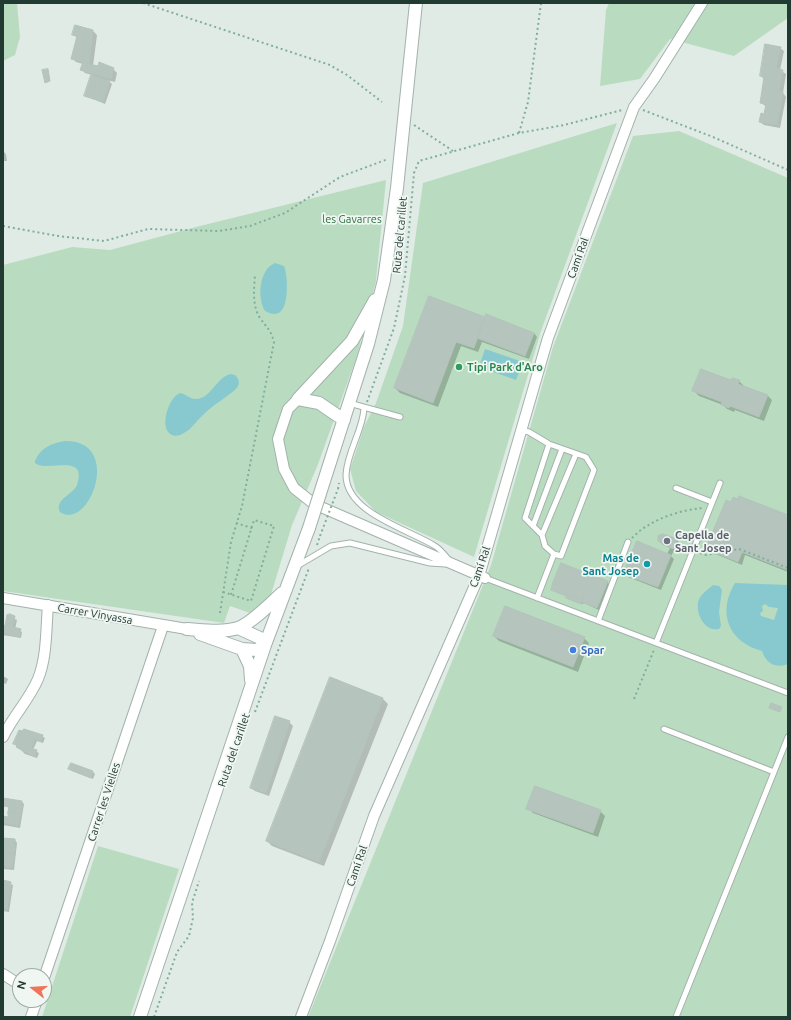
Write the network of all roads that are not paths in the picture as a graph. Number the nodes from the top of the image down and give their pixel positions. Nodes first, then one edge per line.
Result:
1 (416, 3) edge
2 (702, 3) edge
3 (384, 280) junction
4 (298, 399) junction
5 (349, 403) junction
6 (364, 408) junction
7 (400, 416) dead end
8 (344, 420) junction
9 (521, 430) junction
10 (549, 444) junction
11 (562, 449) junction
12 (576, 454) junction
13 (720, 483) dead end
14 (676, 488) dead end
15 (712, 502) junction
16 (533, 526) junction
17 (542, 535) junction
18 (628, 542) road end
19 (554, 554) junction
20 (454, 565) junction
21 (293, 569) junction
22 (482, 577) junction
23 (285, 589) junction
24 (3, 598) edge
25 (537, 598) junction
26 (48, 605) junction
27 (598, 621) junction
28 (163, 626) junction
29 (238, 628) junction
30 (187, 629) junction
31 (656, 643) junction
32 (265, 645) junction
33 (242, 649) junction
34 (251, 685) junction
35 (788, 694) edge
36 (664, 729) dead end
37 (3, 737) edge
38 (788, 737) edge
39 (774, 772) junction
40 (47, 968) edge
41 (3, 974) edge
42 (12, 979) edge
43 (140, 1017) edge
44 (301, 1017) edge
45 (676, 1017) edge

1 - 3 street
2 - 9 street, Camí Ral
3 - 4 street
3 - 5 street
4 - 8 street
4 - 20 street
5 - 6 lane
5 - 8 street
6 - 7 lane
6 - 20 lane
8 - 21 street, bridge
9 - 10 lane
9 - 22 street, Camí Ral
10 - 11 lane
10 - 16 lane
11 - 12 lane
11 - 16 lane
12 - 17 lane
12 - 19 lane
13 - 15 lane
14 - 15 lane
15 - 31 lane
16 - 17 lane
17 - 19 lane
18 - 27 lane
19 - 25 lane
20 - 21 lane
20 - 22 street
21 - 23 street
22 - 25 lane
22 - 44 street, Camí Ral
23 - 29 street
23 - 32 street
24 - 26 street, Carrer Vinyassa
25 - 27 lane
26 - 28 street, Carrer Vinyassa
26 - 37 street
27 - 31 lane
28 - 30 street, Carrer Vinyassa
28 - 40 street, Carrer les Vielles
29 - 30 street
29 - 32 street
30 - 33 street
31 - 35 lane
32 - 33 street
32 - 34 street
33 - 34 street
34 - 43 street
36 - 39 lane
38 - 39 lane
39 - 45 lane
41 - 42 street

